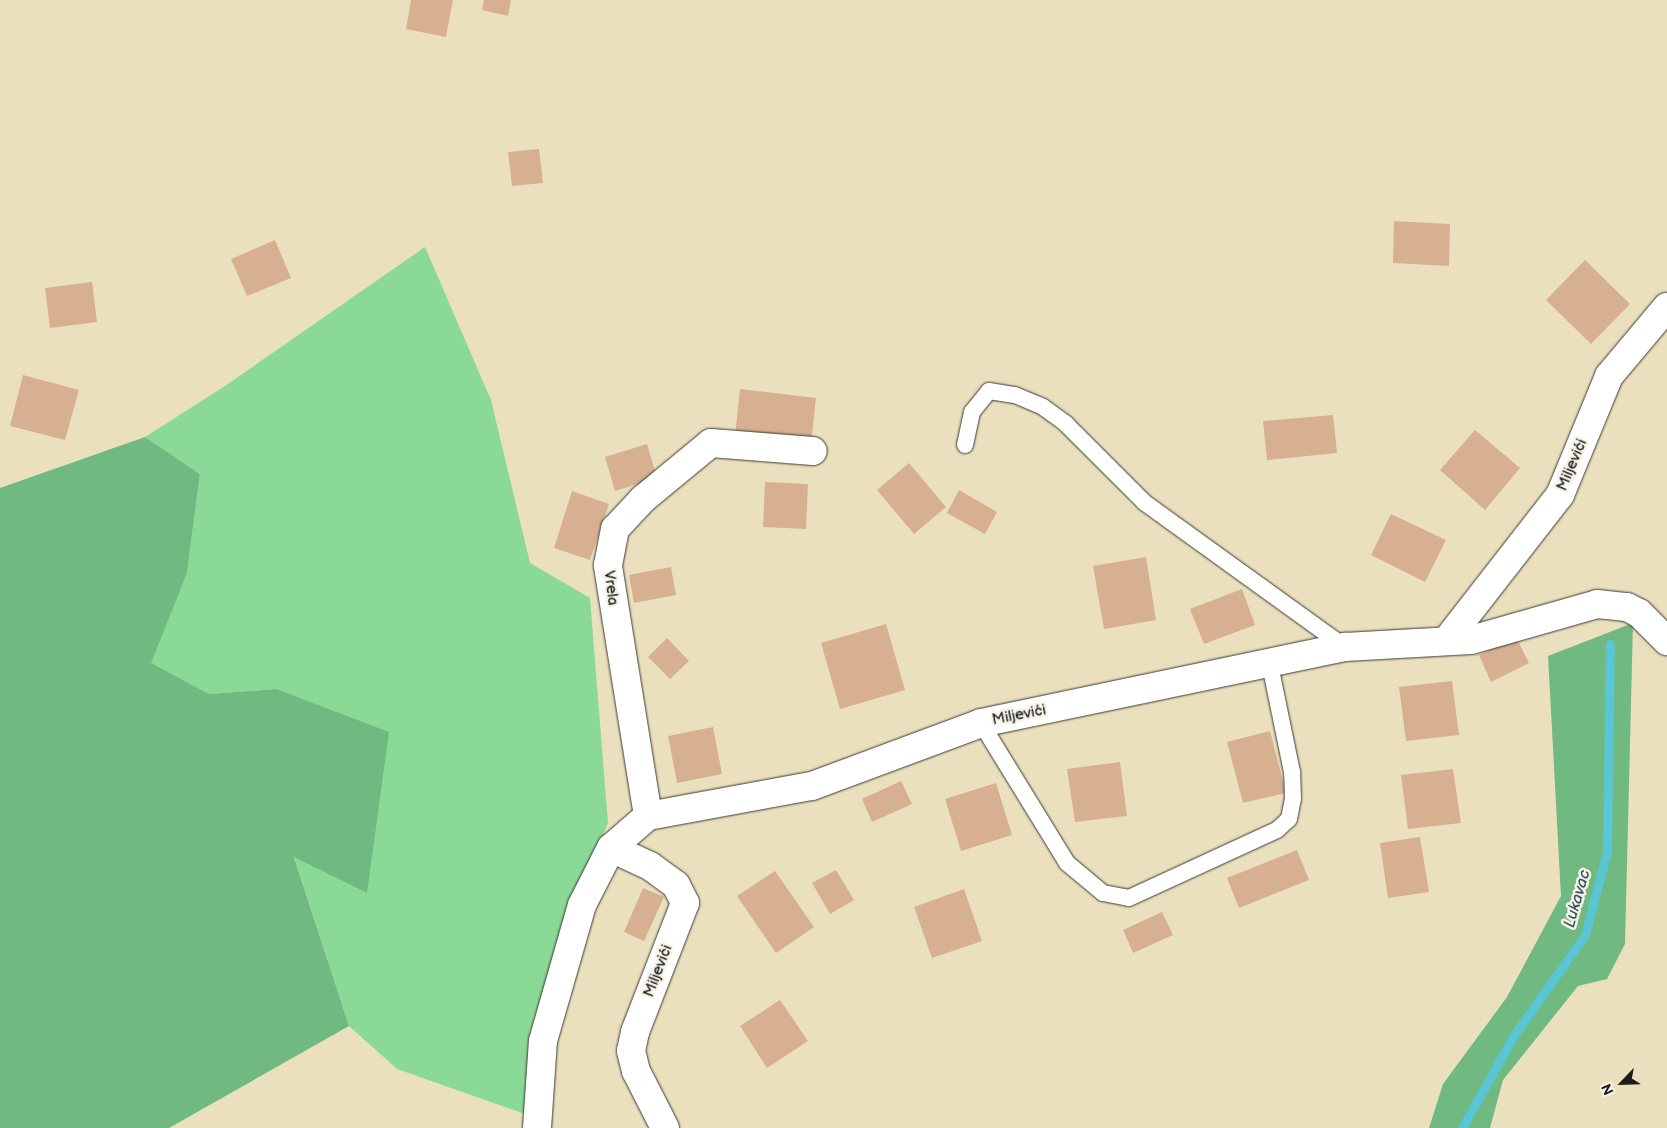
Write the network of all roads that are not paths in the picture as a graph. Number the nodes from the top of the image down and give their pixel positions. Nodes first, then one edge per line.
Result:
1 (1667, 308) edge
2 (965, 445) dead end
3 (813, 451) dead end
4 (1447, 640) junction
5 (1667, 641) edge
6 (1346, 648) junction
7 (1270, 665) junction
8 (982, 723) junction
9 (648, 816) junction
10 (611, 848) junction
11 (537, 1128) edge
12 (665, 1128) edge

1 - 4 street, Miljevići
2 - 6 lane
3 - 9 street, Vrela
4 - 5 street, Miljevići
4 - 6 street, Miljevići
6 - 7 street, Miljevići
7 - 8 street, Miljevići
7 - 8 lane
8 - 9 street, Miljevići
9 - 10 street
10 - 11 street
10 - 12 street, Miljevići

